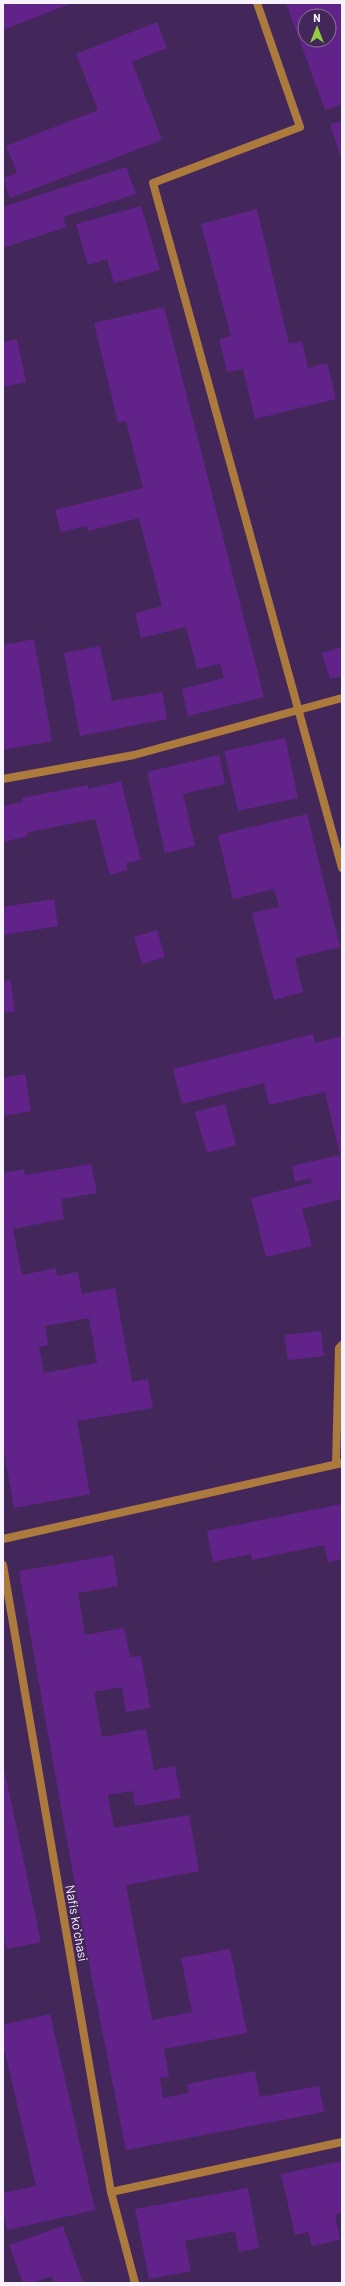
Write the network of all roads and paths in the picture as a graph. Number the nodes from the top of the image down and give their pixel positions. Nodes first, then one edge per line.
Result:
1 (257, 3) edge
2 (342, 698) edge
3 (298, 711) junction
4 (3, 779) edge
5 (342, 868) edge
6 (342, 1345) edge
7 (339, 1464) edge
8 (3, 1539) edge
9 (3, 1565) edge
10 (342, 2142) edge
11 (111, 2192) junction
12 (135, 2283) edge

1 - 3 street
2 - 3 street
3 - 4 street
3 - 5 street
6 - 7 street
7 - 8 street
9 - 11 street, Nafis koʻchasi
10 - 11 street
11 - 12 street, Nafis koʻchasi

